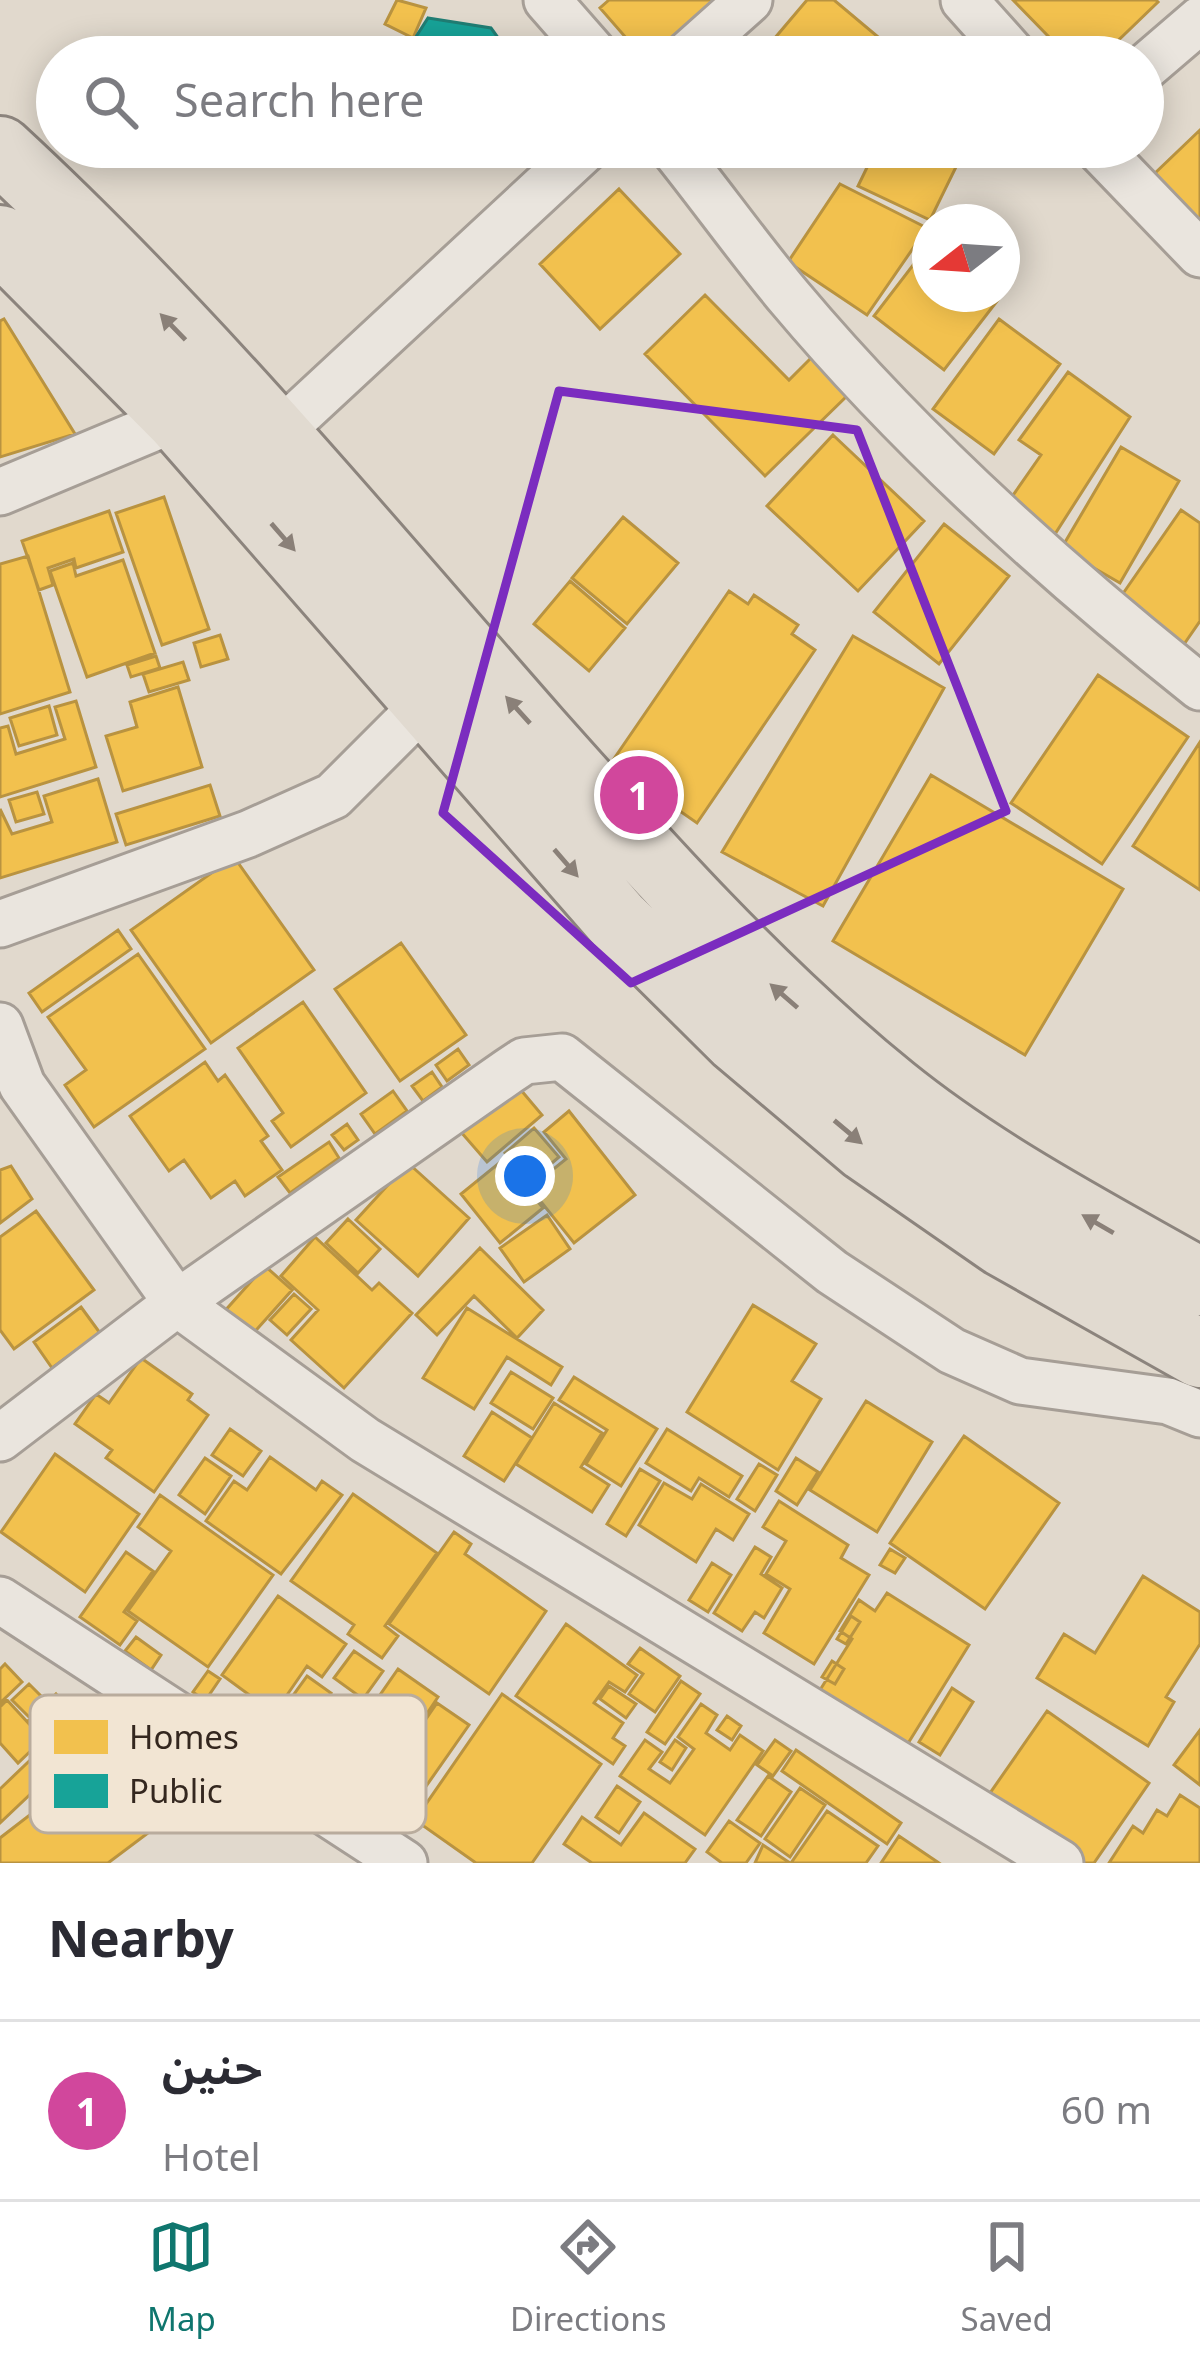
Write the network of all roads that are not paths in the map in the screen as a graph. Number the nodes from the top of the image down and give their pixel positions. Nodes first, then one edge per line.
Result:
1 (547, 0) edge
2 (748, 0) edge
3 (964, 0) edge
4 (1200, 20) edge
5 (579, 36) edge
6 (708, 36) edge
7 (996, 36) edge
8 (1164, 51) edge
9 (0, 150) edge
10 (561, 168) edge
11 (688, 168) edge
12 (1117, 168) edge
13 (0, 239) edge
14 (1200, 254) edge
15 (230, 431) junction
16 (0, 492) edge
17 (1200, 686) edge
18 (426, 703) junction
19 (0, 924) edge
20 (0, 1026) edge
21 (1187, 1296) edge
22 (177, 1303) junction
23 (1200, 1414) edge
24 (0, 1438) edge
25 (0, 1600) edge
26 (146, 1695) edge
27 (358, 1833) edge
28 (404, 1863) edge
29 (1060, 1863) edge

1 - 5 street
2 - 6 street
3 - 7 street
4 - 8 street
15 -> 9 main road
10 - 15 street
11 - 17 street
12 - 14 street
13 - 15 main road
15 - 16 street
15 -> 18 main road
21 -> 15 main road
18 - 19 street
18 -> 21 main road
20 - 22 street
22 - 23 street
22 - 24 street
22 - 29 street
25 - 26 street
27 - 28 street

